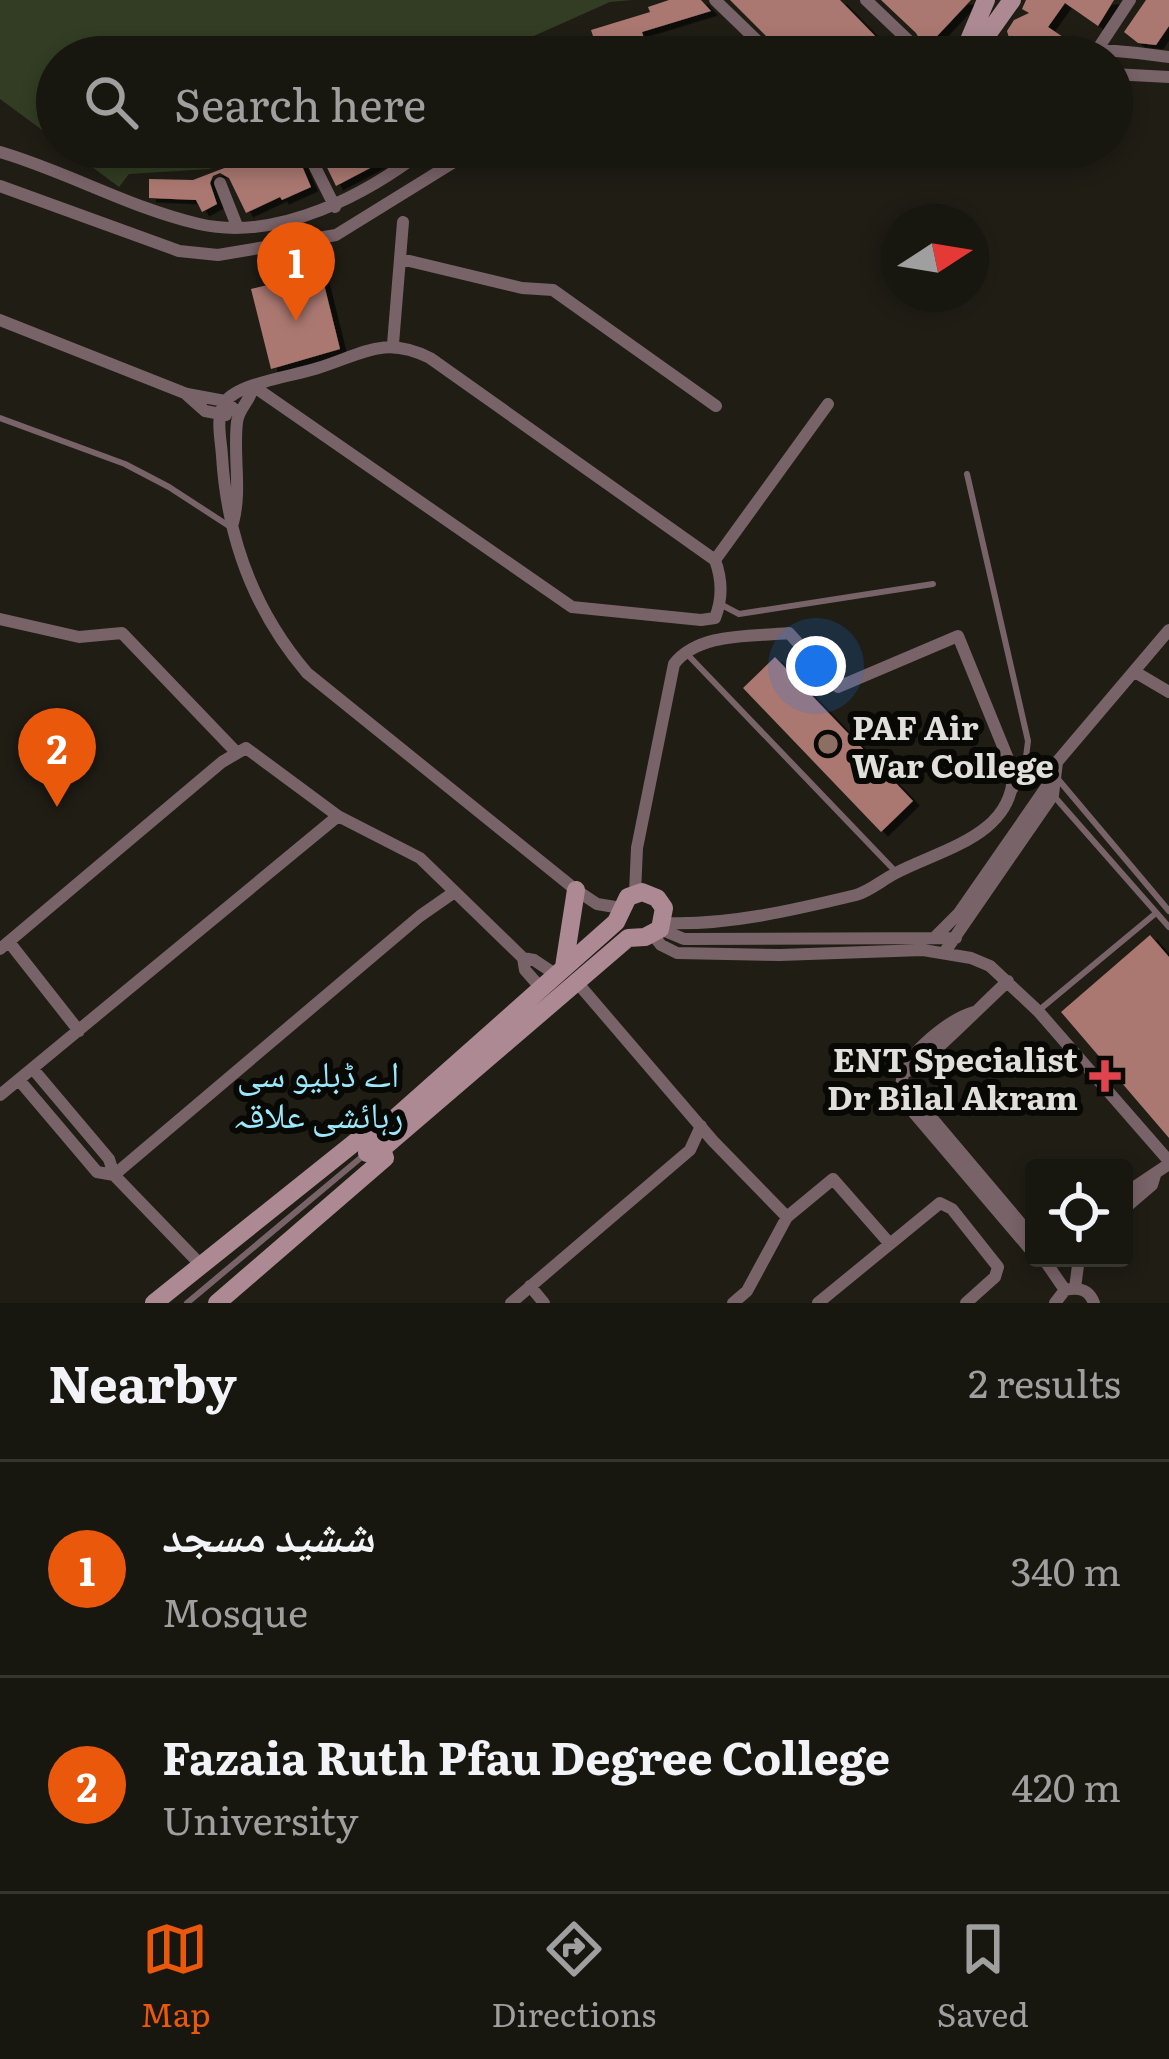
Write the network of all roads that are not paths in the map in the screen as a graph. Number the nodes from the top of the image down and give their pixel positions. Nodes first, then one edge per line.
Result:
1 (715, 0) edge
2 (866, 0) edge
3 (986, 0) edge
4 (1012, 0) edge
5 (1130, 0) edge
6 (752, 36) edge
7 (904, 36) edge
8 (971, 36) edge
9 (987, 36) edge
10 (1106, 36) edge
11 (1133, 52) edge
12 (1169, 57) edge
13 (1133, 75) edge
14 (1169, 77) edge
15 (0, 152) edge
16 (36, 166) edge
17 (42, 168) edge
18 (316, 168) edge
19 (390, 168) edge
20 (444, 168) edge
21 (220, 184) dead end
22 (0, 186) edge
23 (335, 207) junction
24 (403, 222) dead end
25 (237, 226) junction
26 (401, 259) junction
27 (0, 320) edge
28 (393, 344) junction
29 (254, 386) junction
30 (187, 394) junction
31 (225, 401) junction
32 (828, 404) dead end
33 (716, 406) dead end
34 (238, 413) junction
35 (219, 416) junction
36 (0, 418) edge
37 (967, 474) dead end
38 (232, 527) junction
39 (715, 560) junction
40 (933, 584) dead end
41 (721, 604) junction
42 (0, 619) edge
43 (1169, 630) edge
44 (684, 651) junction
45 (1135, 671) junction
46 (1169, 692) edge
47 (237, 753) junction
48 (1055, 775) junction
49 (1048, 791) junction
50 (1014, 794) junction
51 (338, 816) junction
52 (896, 872) junction
53 (576, 890) junction
54 (453, 893) junction
55 (628, 901) junction
56 (1167, 909) edge
57 (1156, 913) junction
58 (1169, 927) edge
59 (659, 929) junction
60 (936, 937) junction
61 (956, 938) junction
62 (4, 946) edge
63 (923, 950) junction
64 (944, 953) junction
65 (559, 977) junction
66 (1008, 981) junction
67 (1038, 1011) junction
68 (510, 1026) junction
69 (79, 1031) junction
70 (33, 1069) junction
71 (19, 1080) junction
72 (0, 1095) edge
73 (908, 1099) junction
74 (701, 1126) junction
75 (369, 1150) junction
76 (1169, 1162) edge
77 (1155, 1174) junction
78 (114, 1175) junction
79 (1133, 1186) edge
80 (1133, 1201) edge
81 (787, 1217) junction
82 (1025, 1227) edge
83 (1025, 1243) edge
84 (890, 1244) junction
85 (199, 1263) junction
86 (1051, 1267) edge
87 (1076, 1267) edge
88 (530, 1286) junction
89 (1070, 1289) junction
90 (747, 1291) junction
91 (154, 1303) edge
92 (187, 1303) edge
93 (218, 1303) edge
94 (511, 1303) edge
95 (544, 1303) edge
96 (733, 1303) edge
97 (757, 1303) edge
98 (818, 1303) edge
99 (966, 1303) edge
100 (1055, 1303) edge
101 (1094, 1303) edge

1 - 6 street
2 - 7 street
3 - 8 street
4 - 9 street
5 - 10 street
11 - 12 street
13 - 14 street
15 - 16 street
17 - 25 street
18 - 23 street
19 - 23 street
20 - 22 street
21 - 25 street
23 - 25 street
24 - 26 street
26 - 28 street
26 - 33 street
27 - 30 street
28 - 29 street
28 - 39 street
29 - 31 street
29 - 34 street
29 - 41 street
30 - 31 street
30 - 35 street
31 - 34 street
31 - 35 street
32 - 39 street
34 - 35 street
34 - 38 street
35 - 38 street
36 - 38 lane
37 - 50 lane
38 - 53 street
39 - 41 street
40 - 41 lane
42 - 47 street
43 - 45 street
44 - 50 street
44 - 52 lane
44 - 55 street
45 - 46 street
45 - 48 street
47 - 51 street
47 - 62 street
48 - 49 street
48 - 56 lane
49 - 57 lane
49 - 60 street
49 - 61 street
50 - 52 street
51 - 54 street
51 - 69 street
52 - 59 street
53 - 55 street
53 - 65 street
54 - 65 street
54 - 78 street
55 - 59 street
55 - 65 street
56 - 57 lane
57 - 58 lane
57 - 67 lane
59 - 60 street
59 - 63 street
59 - 65 street
60 - 61 street
60 - 63 street
61 - 64 street
62 - 69 street
63 - 64 street
64 - 66 street
65 - 68 street
65 - 68 street
65 - 74 street
66 - 67 street
66 - 73 street
67 - 76 street
68 - 75 street
69 - 70 street
70 - 71 street
70 - 78 street
71 - 72 street
71 - 78 street
73 - 82 street
73 - 83 street
74 - 81 street
74 - 88 street
75 - 85 street
75 - 92 lane
75 - 93 street
76 - 77 street
77 - 79 street
77 - 80 street
78 - 85 street
81 - 84 street
81 - 90 street
84 - 98 street
84 - 99 street
85 - 91 street
86 - 89 street
87 - 89 street
88 - 94 street
88 - 95 street
89 - 100 street
89 - 101 street
90 - 96 street
90 - 97 street

